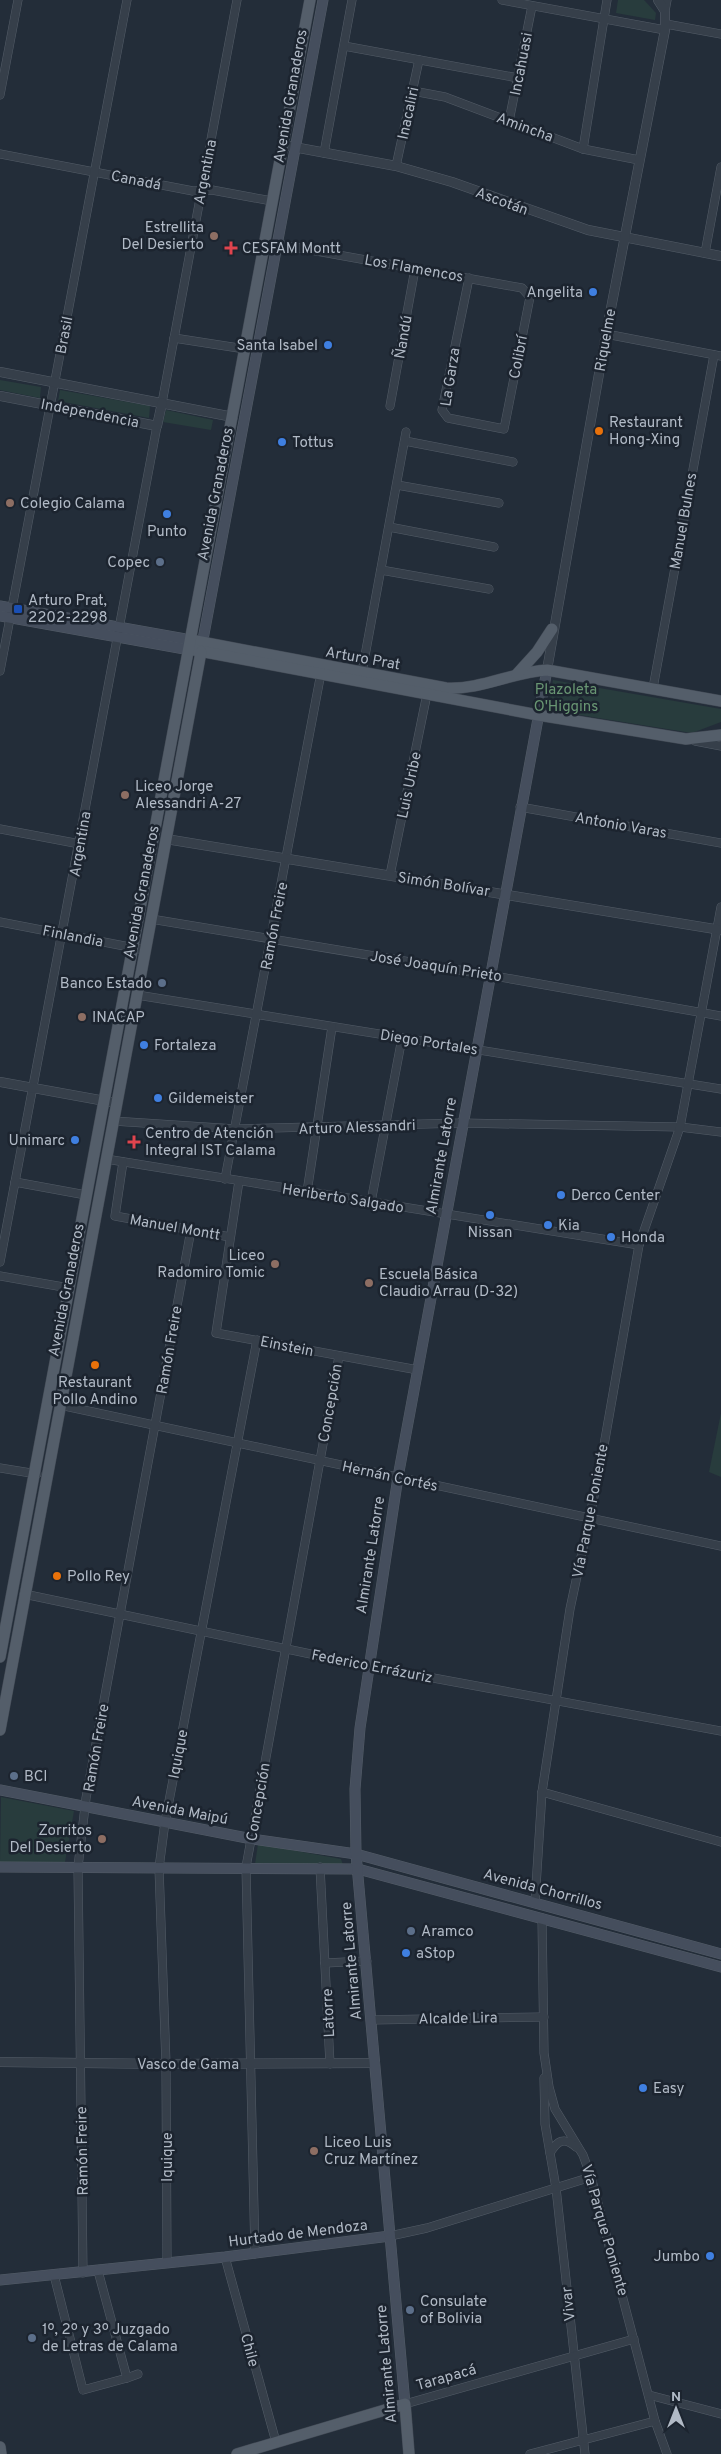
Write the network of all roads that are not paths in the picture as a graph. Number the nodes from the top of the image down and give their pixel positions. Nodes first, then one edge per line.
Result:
1 (18, 0) edge
2 (128, 0) edge
3 (237, 0) edge
4 (310, 0) edge
5 (323, 0) edge
6 (352, 0) edge
7 (502, 0) edge
8 (606, 0) edge
9 (658, 0) edge
10 (667, 0) edge
11 (532, 6) junction
12 (665, 11) junction
13 (604, 19) junction
14 (665, 27) junction
15 (721, 34) edge
16 (344, 46) junction
17 (418, 60) junction
18 (518, 78) junction
19 (412, 91) junction
20 (0, 95) edge
21 (509, 121) junction
22 (283, 146) junction
23 (296, 147) junction
24 (583, 149) junction
25 (324, 153) junction
26 (0, 154) edge
27 (639, 160) junction
28 (396, 166) junction
29 (721, 171) edge
30 (95, 172) junction
31 (201, 191) junction
32 (272, 202) junction
33 (624, 238) junction
34 (277, 244) junction
35 (705, 253) junction
36 (721, 256) edge
37 (415, 268) junction
38 (468, 278) junction
39 (522, 288) joint
40 (606, 334) junction
41 (174, 338) junction
42 (245, 349) junction
43 (718, 355) edge
44 (0, 372) edge
45 (55, 383) junction
46 (0, 396) edge
47 (162, 403) junction
48 (50, 406) junction
49 (390, 406) dead end
50 (233, 416) junction
51 (157, 426) junction
52 (504, 429) joint
53 (406, 432) dead end
54 (405, 441) junction
55 (513, 462) dead end
56 (397, 485) junction
57 (499, 503) dead end
58 (389, 527) junction
59 (494, 547) dead end
60 (381, 570) junction
61 (489, 589) dead end
62 (0, 606) edge
63 (7, 614) edge
64 (552, 628) junction
65 (119, 632) junction
66 (196, 646) junction
67 (547, 670) junction
68 (0, 671) edge
69 (362, 672) junction
70 (321, 673) junction
71 (516, 675) junction
72 (653, 688) junction
73 (427, 694) junction
74 (721, 701) edge
75 (538, 715) junction
76 (721, 735) edge
77 (686, 739) junction
78 (721, 746) edge
79 (520, 807) junction
80 (0, 830) edge
81 (166, 839) junction
82 (721, 843) edge
83 (80, 844) junction
84 (288, 859) junction
85 (390, 876) junction
86 (504, 894) junction
87 (721, 908) edge
88 (152, 919) junction
89 (0, 922) edge
90 (719, 930) edge
91 (63, 934) junction
92 (271, 940) junction
93 (133, 948) junction
94 (145, 950) junction
95 (489, 975) junction
96 (137, 995) junction
97 (702, 1013) junction
98 (256, 1015) junction
99 (721, 1016) edge
100 (332, 1027) junction
101 (402, 1038) junction
102 (476, 1049) junction
103 (0, 1082) edge
104 (689, 1083) junction
105 (34, 1087) junction
106 (721, 1089) edge
107 (104, 1101) junction
108 (116, 1103) junction
109 (113, 1121) junction
110 (462, 1123) junction
111 (385, 1126) junction
112 (680, 1126) junction
113 (317, 1128) junction
114 (236, 1129) junction
115 (721, 1132) edge
116 (106, 1159) junction
117 (122, 1162) junction
118 (225, 1178) junction
119 (239, 1181) junction
120 (15, 1182) junction
121 (307, 1192) junction
122 (86, 1195) junction
123 (371, 1202) junction
124 (446, 1214) junction
125 (191, 1230) junction
126 (230, 1237) junction
127 (639, 1245) junction
128 (0, 1262) edge
129 (0, 1276) edge
130 (69, 1288) junction
131 (257, 1340) junction
132 (339, 1356) junction
133 (418, 1370) junction
134 (60, 1406) junction
135 (155, 1426) junction
136 (238, 1443) junction
137 (320, 1461) junction
138 (0, 1468) edge
139 (34, 1473) junction
140 (46, 1475) junction
141 (398, 1477) junction
142 (589, 1518) junction
143 (721, 1546) edge
144 (24, 1594) junction
145 (120, 1615) junction
146 (202, 1633) junction
147 (286, 1649) junction
148 (0, 1657) edge
149 (368, 1666) junction
150 (556, 1701) junction
151 (0, 1730) edge
152 (721, 1731) edge
153 (0, 1790) edge
154 (542, 1792) junction
155 (85, 1808) junction
156 (165, 1822) junction
157 (252, 1839) junction
158 (721, 1842) edge
159 (356, 1854) junction
160 (0, 1867) edge
161 (78, 1867) junction
162 (246, 1867) junction
163 (320, 1867) junction
164 (159, 1868) junction
165 (358, 1869) junction
166 (535, 1902) junction
167 (542, 1918) junction
168 (683, 1943) junction
169 (721, 1954) edge
170 (680, 1955) junction
171 (367, 1961) junction
172 (325, 1963) junction
173 (721, 1967) edge
174 (544, 2017) junction
175 (371, 2020) junction
176 (544, 2054) junction
177 (0, 2062) edge
178 (81, 2063) junction
179 (375, 2063) junction
180 (166, 2064) junction
181 (250, 2064) junction
182 (330, 2064) junction
183 (581, 2151) junction
184 (550, 2153) junction
185 (591, 2177) junction
186 (556, 2188) junction
187 (390, 2236) junction
188 (255, 2254) junction
189 (225, 2257) junction
190 (168, 2263) junction
191 (98, 2271) junction
192 (83, 2273) junction
193 (54, 2275) junction
194 (0, 2280) edge
195 (634, 2338) junction
196 (574, 2357) junction
197 (138, 2374) dead end
198 (127, 2378) junction
199 (649, 2395) junction
200 (405, 2404) junction
201 (721, 2414) edge
202 (655, 2421) junction
203 (584, 2440) junction
204 (276, 2442) junction
205 (0, 2447) edge
206 (1, 2454) edge
207 (236, 2454) edge
208 (409, 2454) edge
209 (530, 2454) edge
210 (585, 2454) edge
211 (667, 2454) edge

1 - 20 street
2 - 30 street, Brasil
3 - 31 street, Argentina
4 - 22 main road, Avenida Granaderos
5 - 23 main road, Avenida Granaderos
6 - 16 street
7 - 11 street
8 - 13 street
9 - 12 street, Riquelme
10 - 12 street, Riquelme
11 - 13 street
11 - 18 street, Incahuasi
12 - 14 street, Riquelme
13 - 14 street
13 - 24 street
14 - 15 street
14 - 27 street, Riquelme
16 - 17 street
16 - 25 street
17 - 18 street
17 - 19 street, Inacaliri
18 - 21 street, Incahuasi
19 - 21 street, Amincha
19 - 28 street, Inacaliri
21 - 24 street, Amincha
22 - 23 street, Ascotán
22 - 32 main road, Avenida Granaderos
23 - 25 street, Ascotán
23 - 34 main road, Avenida Granaderos
24 - 27 street, Amincha
25 - 28 street, Ascotán
26 - 30 street, Canadá
27 - 33 street, Riquelme
28 - 33 street, Ascotán
29 - 35 street
30 - 31 street, Canadá
30 - 45 street, Brasil
31 - 32 street, Canadá
31 - 41 street, Argentina
32 - 42 main road, Avenida Granaderos
33 - 35 street, Ascotán
33 - 40 street, Riquelme
34 - 37 street, Los Flamencos
34 - 66 main road, Avenida Granaderos
35 - 36 street, Ascotán
37 - 38 street, Los Flamencos
37 - 49 street, Ñandú
38 - 39 street, Los Flamencos
38 - 52 street, La Garza
39 - 52 street, Colibrí
40 - 43 street
40 - 64 street, Riquelme
41 - 42 street
41 - 47 street, Argentina
42 - 50 main road, Avenida Granaderos
43 - 72 street, Manuel Bulnes
44 - 45 street, Independencia
45 - 47 street, Independencia
45 - 48 street, Brasil
46 - 48 street, Independencia
47 - 50 street, Independencia
47 - 51 street, Independencia
48 - 51 street, Independencia
48 - 63 street, Brasil
50 - 66 main road, Avenida Granaderos
51 - 65 street, Argentina
53 - 54 street
54 - 55 street
54 - 56 street
56 - 57 street
56 - 58 street
58 - 59 street
58 - 60 street
60 - 61 street
60 - 69 street
62 - 63 main road, Arturo Prat
63 - 65 main road, Arturo Prat
63 - 68 street, Brasil
64 - 67 street, Riquelme
64 - 71 main road
65 - 66 main road, Arturo Prat
65 - 83 street, Argentina
66 - 69 main road, Arturo Prat
66 - 70 main road, Arturo Prat
66 - 81 main road, Avenida Granaderos
66 - 93 main road, Avenida Granaderos
67 - 71 main road, Arturo Prat
67 - 72 main road, Arturo Prat
67 - 75 main road, Almirante Latorre
69 - 71 main road, Arturo Prat
70 - 73 main road, Arturo Prat
70 - 84 street, Ramón Freire
72 - 74 main road, Arturo Prat
73 - 75 main road, Arturo Prat
73 - 85 street, Luis Uribe
75 - 77 main road, Arturo Prat
75 - 79 main road, Almirante Latorre
76 - 77 main road, Arturo Prat
77 - 78 street, Arturo Prat
79 - 82 street, Antonio Varas
79 - 86 main road, Almirante Latorre
80 - 83 street
81 - 84 street, Simón Bolívar
81 - 88 main road, Avenida Granaderos
83 - 91 street, Argentina
84 - 85 street, Simón Bolívar
84 - 92 street, Ramón Freire
85 - 86 street, Simón Bolívar
86 - 90 street, Simón Bolívar
86 - 95 main road, Almirante Latorre
87 - 90 street, Vía Parque Poniente
88 - 92 street, José Joaquín Prieto
88 - 94 main road, Avenida Granaderos
89 - 91 street, Finlandia
90 - 97 street, Vía Parque Poniente
91 - 93 street, Finlandia
91 - 105 street, Argentina
92 - 95 street, José Joaquín Prieto
92 - 98 street, Ramón Freire
93 - 94 street, Finlandia
93 - 107 main road, Avenida Granaderos
94 - 96 main road, Avenida Granaderos
95 - 97 street, José Joaquín Prieto
95 - 102 main road, Almirante Latorre
96 - 98 street, Diego Portales
96 - 108 main road, Avenida Granaderos
97 - 99 street, José Joaquín Prieto
97 - 104 street, Vía Parque Poniente
98 - 100 street, Diego Portales
98 - 114 street, Ramón Freire
100 - 101 street, Diego Portales
100 - 113 street
101 - 102 street, Diego Portales
101 - 111 street
102 - 104 street, Diego Portales
102 - 110 main road, Almirante Latorre
103 - 105 street
104 - 106 street, Diego Portales
104 - 112 street, Vía Parque Poniente
105 - 107 street
105 - 120 street, Argentina
107 - 108 street
107 - 122 main road, Avenida Granaderos
108 - 109 main road, Avenida Granaderos
109 - 114 street, Arturo Alessandri
109 - 116 main road, Avenida Granaderos
110 - 111 street, Arturo Alessandri
110 - 112 street, Arturo Alessandri
110 - 124 main road, Almirante Latorre
111 - 113 street, Arturo Alessandri
111 - 123 street
112 - 115 street, Arturo Alessandri
112 - 127 street, Vía Parque Poniente
113 - 114 street, Arturo Alessandri
113 - 121 street
114 - 118 street, Ramón Freire
116 - 117 street, Heriberto Salgado
116 - 134 main road, Avenida Granaderos
117 - 118 street, Heriberto Salgado
117 - 125 street, Manuel Montt
118 - 119 street, Heriberto Salgado
119 - 121 street, Heriberto Salgado
119 - 126 street
120 - 122 street
120 - 128 street, Argentina
121 - 123 street, Heriberto Salgado
122 - 130 main road, Avenida Granaderos
123 - 124 street, Heriberto Salgado
124 - 127 street, Heriberto Salgado
124 - 133 main road, Almirante Latorre
125 - 126 street, Manuel Montt
125 - 135 street, Ramón Freire
126 - 131 street, Einstein
127 - 142 street, Vía Parque Poniente
129 - 130 street
130 - 139 main road, Avenida Granaderos
131 - 132 street, Einstein
131 - 136 street, Iquique
132 - 133 street, Einstein
132 - 137 street, Concepción
133 - 141 main road, Almirante Latorre
134 - 135 street, Hernán Cortés
134 - 140 main road, Avenida Granaderos
135 - 136 street, Hernán Cortés
135 - 145 street, Ramón Freire
136 - 137 street, Hernán Cortés
136 - 146 street, Iquique
137 - 141 street, Hernán Cortés
137 - 147 street, Concepción
138 - 139 street
139 - 140 street
139 - 148 main road, Avenida Granaderos
140 - 144 main road, Avenida Granaderos
141 - 142 street, Hernán Cortés
141 - 149 main road, Almirante Latorre
142 - 143 street, Hernán Cortés
142 - 150 street, Vía Parque Poniente
144 - 145 street, Federico Errázuriz
144 - 151 main road, Avenida Granaderos
145 - 146 street, Federico Errázuriz
145 - 155 street, Ramón Freire
146 - 147 street, Federico Errázuriz
146 - 156 street, Iquique
147 - 149 street, Federico Errázuriz
147 - 157 street, Concepción
149 - 150 street, Federico Errázuriz
149 - 159 main road, Almirante Latorre
150 - 152 street, Federico Errázuriz
150 - 154 street, Vía Parque Poniente
153 - 155 main road, Avenida Maipú
154 - 158 street
154 - 166 street, Vía Parque Poniente
155 - 156 main road, Avenida Maipú
155 - 161 street, Ramón Freire
156 - 157 main road, Avenida Maipú
156 - 164 street, Iquique
157 - 159 main road, Avenida Maipú
157 - 162 street, Concepción
159 - 165 main road, Almirante Latorre
159 - 166 main road, Avenida Chorrillos
160 - 161 main road
161 - 164 main road
161 - 178 street, Ramón Freire
162 - 163 main road
162 - 164 main road
162 - 181 street, Concepción
163 - 165 main road
163 - 172 street, Latorre
164 - 180 street, Iquique
165 - 167 main road, Avenida Chorrillos
165 - 171 main road, Almirante Latorre
166 - 168 main road, Avenida Chorrillos
167 - 170 main road, Avenida Chorrillos
167 - 174 street, Vía Parque Poniente
168 - 169 main road, Avenida Chorrillos
168 - 170 main road
170 - 173 main road, Avenida Chorrillos
171 - 172 street
171 - 175 main road, Almirante Latorre
172 - 182 street, Latorre
174 - 175 street, Alcalde Lira
174 - 176 street, Vía Parque Poniente
175 - 179 main road, Almirante Latorre
176 - 183 street, Vía Parque Poniente
176 - 184 street, Vivar
177 - 178 street, Vasco de Gama
178 - 180 street, Vasco de Gama
178 - 192 street, Ramón Freire
179 - 182 street, Vasco de Gama
179 - 187 main road, Almirante Latorre
180 - 181 street, Vasco de Gama
180 - 190 street, Iquique
181 - 182 street, Vasco de Gama
181 - 188 street, Concepción
183 - 184 street
183 - 185 street, Vía Parque Poniente
184 - 186 street, Vivar
185 - 186 street, Hurtado de Mendoza
185 - 195 street, Vía Parque Poniente
186 - 187 street, Hurtado de Mendoza
186 - 196 street, Vivar
187 - 188 main road, Hurtado de Mendoza
187 - 200 main road, Almirante Latorre
188 - 189 main road, Hurtado de Mendoza
189 - 190 main road, Hurtado de Mendoza
189 - 204 street, Chile
190 - 191 main road, Hurtado de Mendoza
191 - 192 main road, Hurtado de Mendoza
191 - 198 street
192 - 193 main road, Hurtado de Mendoza
193 - 194 main road, Hurtado de Mendoza
193 - 198 street
195 - 196 street, Tarapacá
195 - 199 street, Vía Parque Poniente
196 - 200 street, Tarapacá
196 - 203 street, Vivar
197 - 198 street
199 - 201 street
199 - 202 street, Vía Parque Poniente
200 - 204 main road, Tarapacá
200 - 208 main road, Almirante Latorre
202 - 203 street
202 - 211 street, Vía Parque Poniente
203 - 209 street
203 - 210 street, Vivar
204 - 207 main road, Tarapacá
205 - 206 main road

